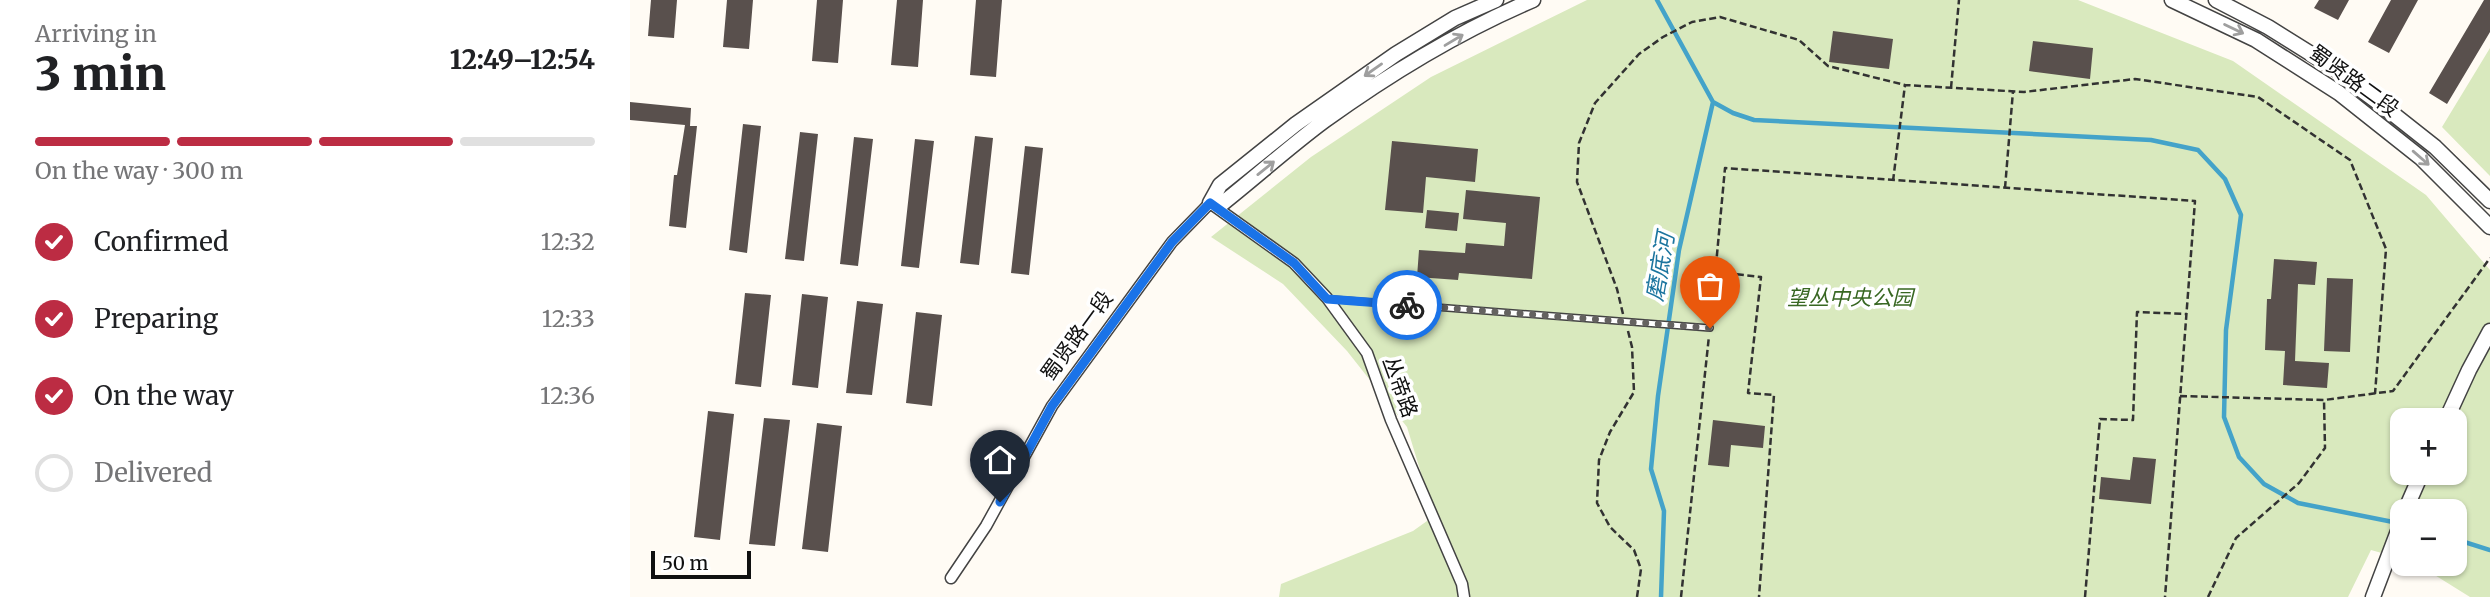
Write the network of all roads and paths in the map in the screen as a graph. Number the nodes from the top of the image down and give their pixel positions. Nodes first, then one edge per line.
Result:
1 (1496, 0) edge
2 (1534, 0) edge
3 (1959, 0) edge
4 (2172, 0) edge
5 (2216, 0) edge
6 (1663, 37) dead end
7 (1906, 85) junction
8 (1951, 88) junction
9 (2013, 91) junction
10 (1893, 181) junction
11 (2005, 188) junction
12 (2490, 201) edge
13 (1210, 203) junction
14 (2490, 226) edge
15 (2490, 258) edge
16 (1716, 272) junction
17 (1327, 299) junction
18 (2187, 314) junction
19 (1710, 328) junction
20 (2490, 331) edge
21 (2375, 394) junction
22 (2180, 396) junction
23 (2324, 400) junction
24 (2452, 408) edge
25 (2390, 552) edge
26 (951, 578) dead end
27 (1464, 597) edge
28 (1681, 597) edge
29 (1759, 597) edge
30 (2085, 597) edge
31 (2165, 597) edge
32 (2208, 597) edge
33 (2373, 597) edge

1 -> 13 street, 蜀贤路一段
13 -> 2 street, 蜀贤路一段
3 - 8 path
4 -> 14 street, 蜀贤路二段
5 - 12 street, 蜀贤路二段
6 - 7 path
7 - 8 path
7 - 10 path
8 - 9 path
9 - 11 path
9 - 21 path
10 - 11 path
10 - 16 path
11 - 18 path
13 - 17 street, 丛帝路
13 - 26 street, 蜀贤路一段
15 - 21 path
16 - 19 path
16 - 29 path
17 - 19 lane
17 - 27 street, 丛帝路
18 - 22 path
18 - 30 path
19 - 28 path
20 - 24 street
21 - 23 path
22 - 23 path
22 - 31 path
23 - 32 path
25 - 33 street

